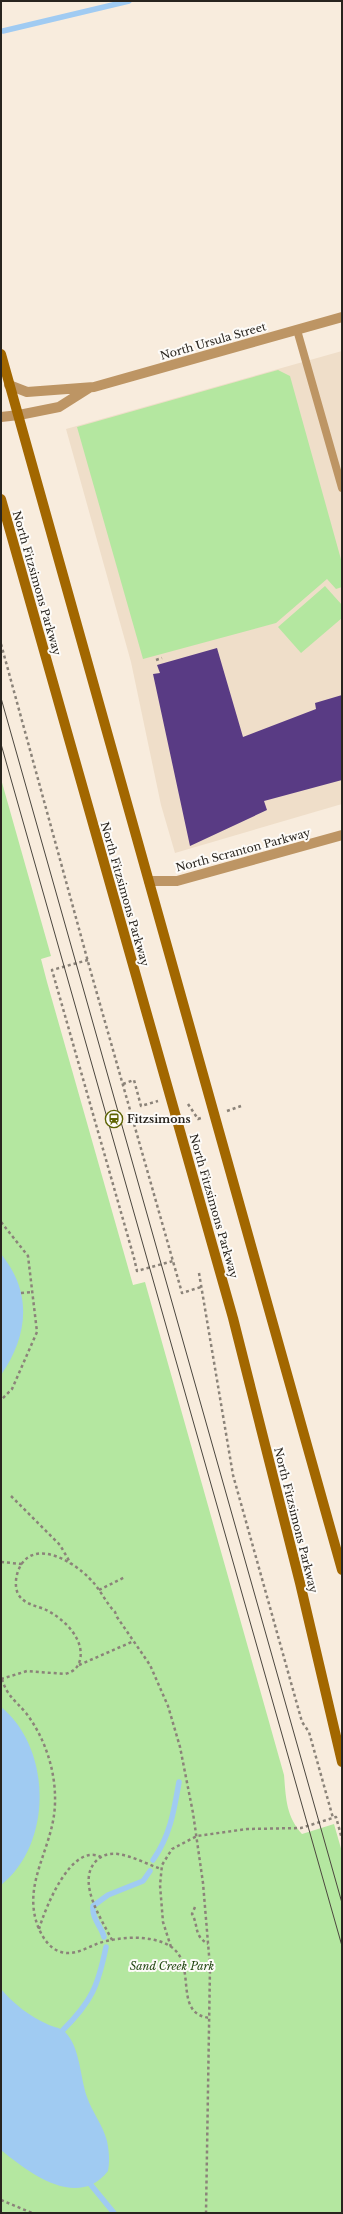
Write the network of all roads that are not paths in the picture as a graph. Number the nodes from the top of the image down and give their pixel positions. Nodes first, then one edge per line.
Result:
1 (342, 317) edge
2 (297, 330) junction
3 (1, 354) edge
4 (9, 385) junction
5 (90, 387) junction
6 (19, 415) junction
7 (1, 416) edge
8 (342, 488) edge
9 (1, 499) edge
10 (342, 835) edge
11 (148, 881) junction
12 (342, 1570) edge
13 (342, 1762) edge

1 - 2 street, North Ursula Street
2 - 5 street, North Ursula Street
2 - 8 lane
3 - 4 main road
4 - 5 street, North Ursula Street
4 - 6 main road
5 - 6 street, North Ursula Street
6 - 7 street, North Ursula Street
6 - 11 main road
9 - 13 main road, North Fitzsimons Parkway
10 - 11 street, North Scranton Parkway
11 - 12 main road

